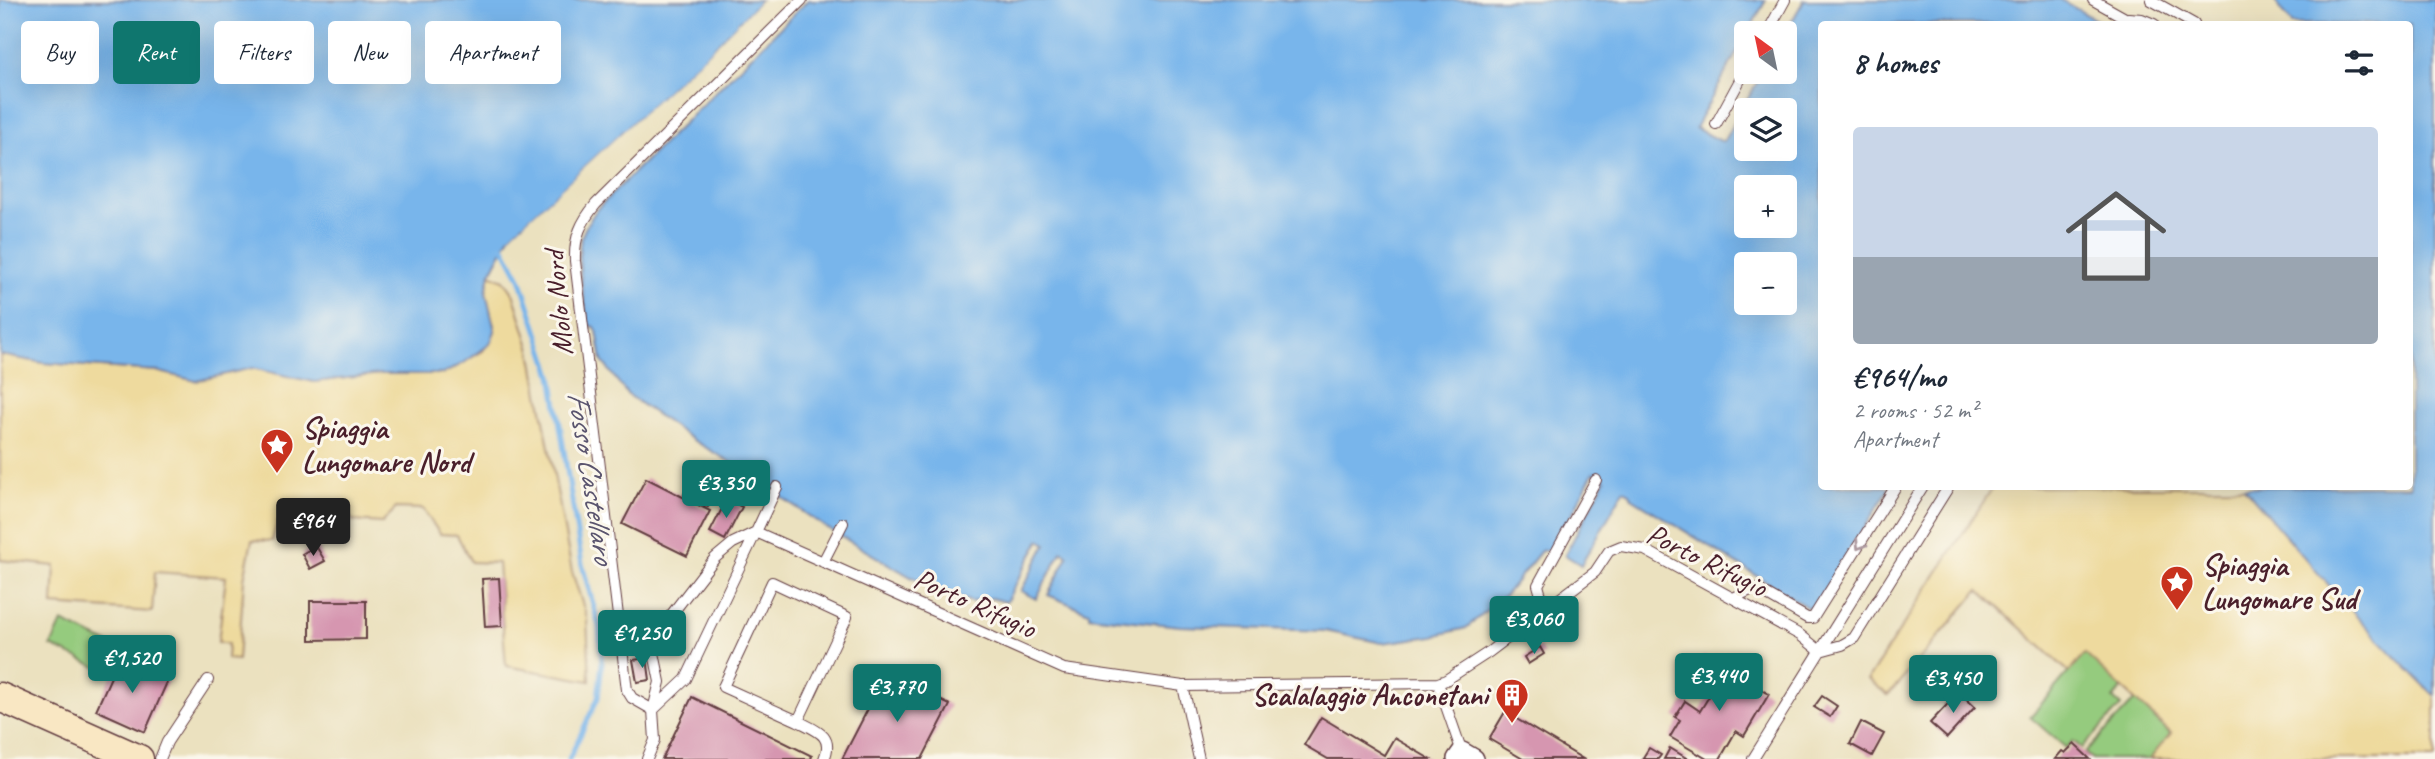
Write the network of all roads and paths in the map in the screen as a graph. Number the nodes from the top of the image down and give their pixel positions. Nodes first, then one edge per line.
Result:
1 (802, 0) edge
2 (1786, 0) edge
3 (2093, 0) edge
4 (2151, 0) edge
5 (2124, 18) junction
6 (1774, 21) edge
7 (2130, 21) edge
8 (2146, 21) edge
9 (2189, 21) edge
10 (1738, 84) edge
11 (1716, 124) dead end
12 (1596, 480) dead end
13 (778, 487) dead end
14 (1894, 490) edge
15 (1921, 490) edge
16 (1947, 490) edge
17 (843, 523) dead end
18 (756, 532) junction
19 (823, 562) junction
20 (1733, 598) junction
21 (1545, 610) junction
22 (1821, 651) junction
23 (208, 680) dead end
24 (1438, 683) junction
25 (1183, 686) junction
26 (0, 697) edge
27 (653, 710) junction
28 (798, 721) junction
29 (1464, 757) edge
30 (139, 759) edge
31 (160, 759) edge
32 (647, 759) edge
33 (824, 759) edge
34 (1199, 759) edge
35 (1754, 759) edge

1 - 27 lane, Molo Nord
2 - 6 lane
3 - 5 lane
4 - 9 lane
5 - 7 lane
5 - 8 lane
10 - 11 lane
12 - 21 lane
13 - 18 lane
14 -> 20 lane
15 - 22 lane
16 - 22 lane
17 - 19 lane
18 - 19 lane, Porto Rifugio
18 - 27 lane
18 - 27 lane
19 - 25 lane, Porto Rifugio
20 - 21 lane, Porto Rifugio
20 - 22 lane, Porto Rifugio
21 - 24 lane, Porto Rifugio
22 - 35 lane
23 - 31 lane
24 - 25 lane, Porto Rifugio
24 - 29 lane
25 - 34 lane
26 - 30 street
27 - 32 lane
28 - 28 lane
28 - 33 lane

